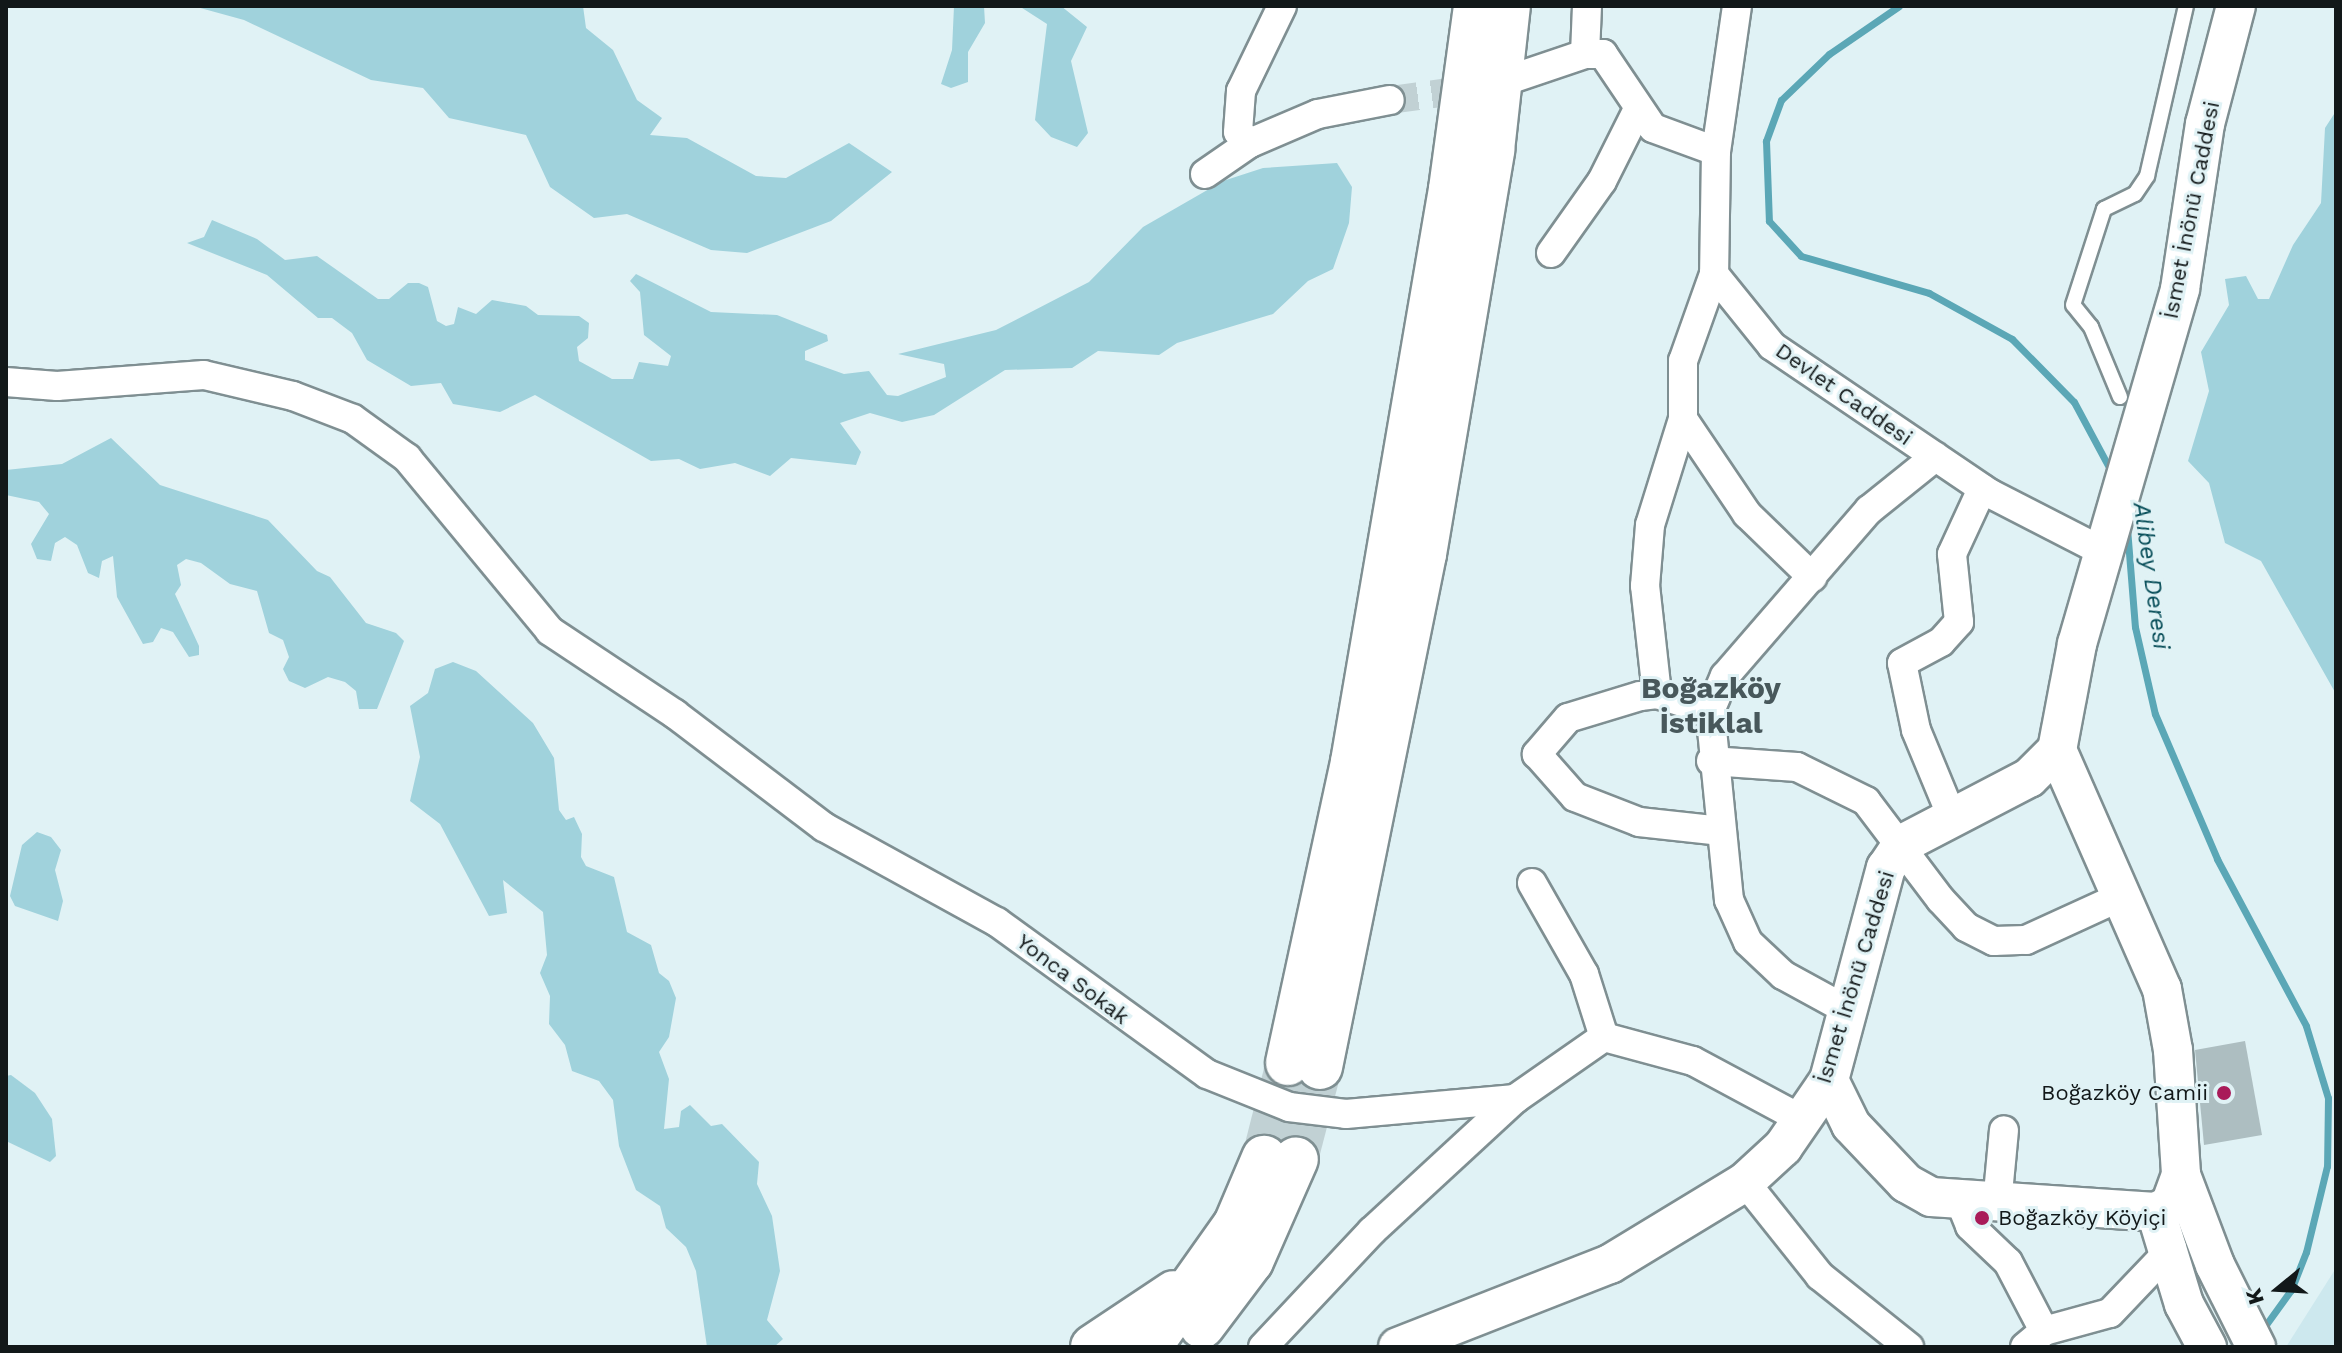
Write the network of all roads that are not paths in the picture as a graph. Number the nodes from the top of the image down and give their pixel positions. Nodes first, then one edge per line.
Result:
1 (1282, 6) edge
2 (1476, 6) edge
3 (1508, 6) edge
4 (1587, 6) edge
5 (1737, 6) edge
6 (2186, 6) edge
7 (2236, 6) edge
8 (1585, 54) junction
9 (1514, 78) dead end
10 (1390, 100) tunnel mouth
11 (1637, 111) junction
12 (1250, 143) junction
13 (1716, 151) junction
14 (1205, 174) dead end
15 (1551, 253) dead end
16 (1714, 274) junction
17 (6, 382) edge
18 (2133, 406) junction
19 (1683, 419) junction
20 (1935, 457) junction
21 (1982, 489) junction
22 (2105, 541) junction
23 (1812, 577) junction
24 (1657, 694) junction
25 (1710, 711) junction
26 (2057, 750) junction
27 (1711, 761) junction
28 (2029, 778) junction
29 (2070, 786) junction
30 (1952, 817) junction
31 (1722, 831) junction
32 (1902, 844) junction
33 (1532, 883) dead end
34 (2122, 896) junction
35 (1847, 1010) junction
36 (1604, 1037) junction
37 (1829, 1080) junction
38 (1515, 1099) junction
39 (1803, 1120) junction
40 (1851, 1125) junction
41 (2004, 1130) dead end
42 (2181, 1175) junction
43 (1745, 1182) junction
44 (1978, 1203) junction
45 (2156, 1212) junction
46 (2172, 1248) junction
47 (1215, 1257) junction
48 (2201, 1338) edge
49 (2034, 1339) edge
50 (1093, 1347) edge
51 (1149, 1347) edge
52 (1185, 1347) edge
53 (1263, 1347) edge
54 (1398, 1347) edge
55 (1909, 1347) edge
56 (2256, 1347) edge

1 - 12 street
2 - 3 main road
4 - 8 street
5 - 13 street
6 - 18 lane
7 - 18 street, İsmet İnönü Caddesi
8 - 9 street
8 - 11 street
10 - 12 street
11 - 13 street
11 - 15 street
12 - 14 street
13 - 16 street
16 - 19 street
16 - 20 street, Devlet Caddesi
17 - 38 street, Yonca Sokak
18 - 22 street, İsmet İnönü Caddesi
19 - 23 street
19 - 24 street
20 - 21 street, Devlet Caddesi
20 - 23 street
21 - 22 street, Devlet Caddesi
21 - 30 street
22 - 26 street
23 - 25 street
24 - 25 street
24 - 31 street
25 - 27 street
26 - 28 street, İsmet İnönü Caddesi
26 - 29 street
27 - 31 street
27 - 32 street
28 - 29 street
28 - 30 street, İsmet İnönü Caddesi
29 - 34 street
30 - 32 street, İsmet İnönü Caddesi
31 - 35 street
32 - 34 street
32 - 35 street, İsmet İnönü Caddesi
33 - 36 street
34 - 42 street
35 - 37 street, İsmet İnönü Caddesi
36 - 38 street
36 - 39 street
37 - 39 street, İsmet İnönü Caddesi
37 - 40 street
38 - 53 street
39 - 40 street
39 - 43 street, İsmet İnönü Caddesi
40 - 44 street
41 - 44 street
42 - 45 street
42 - 56 street
43 - 54 street, İsmet İnönü Caddesi
43 - 55 street
44 - 45 street
44 - 49 street
45 - 46 street
46 - 48 street
46 - 49 street
47 - 50 main road
47 - 51 main road
47 - 52 main road

